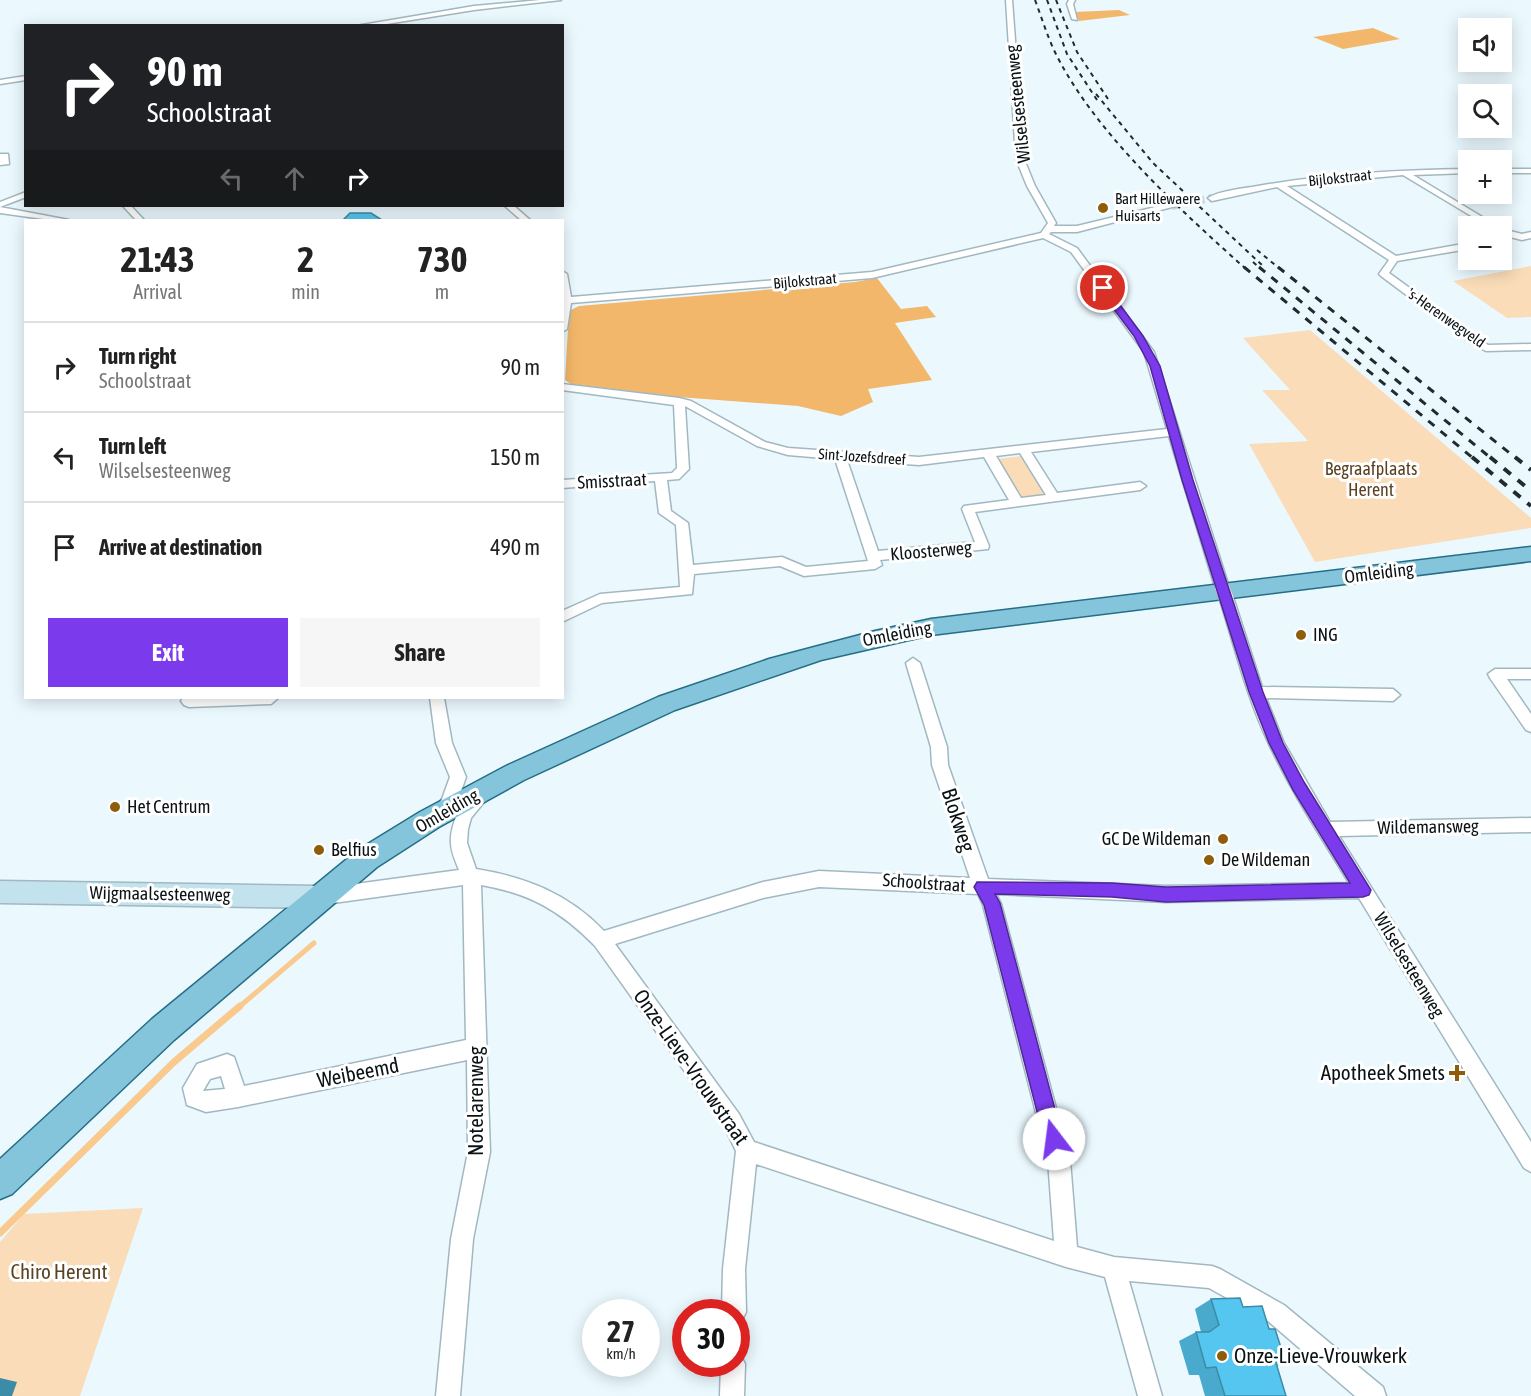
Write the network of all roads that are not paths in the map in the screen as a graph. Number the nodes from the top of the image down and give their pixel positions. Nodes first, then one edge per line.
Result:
1 (558, 0) edge
2 (1009, 0) edge
3 (1072, 0) edge
4 (1075, 19) dead end
5 (373, 24) edge
6 (24, 78) edge
7 (0, 82) edge
8 (0, 156) edge
9 (0, 164) edge
10 (1458, 171) edge
11 (1512, 171) edge
12 (1531, 171) edge
13 (1403, 172) junction
14 (1278, 184) junction
15 (24, 195) edge
16 (1212, 198) tunnel mouth
17 (0, 205) edge
18 (1172, 206) tunnel mouth
19 (128, 207) edge
20 (510, 207) edge
21 (0, 210) edge
22 (1476, 216) edge
23 (58, 219) edge
24 (139, 219) edge
25 (525, 219) edge
26 (1047, 232) junction
27 (1512, 236) edge
28 (1531, 236) edge
29 (1458, 248) edge
30 (1394, 259) junction
31 (565, 301) edge
32 (1531, 347) edge
33 (564, 387) edge
34 (679, 401) junction
35 (1172, 432) junction
36 (1023, 449) junction
37 (988, 453) junction
38 (840, 456) junction
39 (662, 478) junction
40 (564, 484) edge
41 (1140, 486) dead end
42 (1054, 498) junction
43 (1017, 502) junction
44 (1531, 554) edge
45 (873, 556) junction
46 (1531, 560) edge
47 (687, 570) junction
48 (564, 616) edge
49 (912, 663) dead end
50 (1531, 674) edge
51 (1256, 692) junction
52 (1393, 695) dead end
53 (244, 699) edge
54 (437, 699) edge
55 (189, 701) dead end
56 (1531, 726) edge
57 (458, 777) junction
58 (489, 787) junction
59 (451, 815) junction
60 (1531, 825) edge
61 (1324, 829) junction
62 (471, 876) junction
63 (982, 887) junction
64 (1363, 890) junction
65 (0, 892) edge
66 (320, 897) junction
67 (601, 940) junction
68 (477, 1048) junction
69 (238, 1097) dead end
70 (35, 1150) junction
71 (747, 1150) junction
72 (1531, 1161) edge
73 (0, 1182) edge
74 (0, 1193) edge
75 (1066, 1256) junction
76 (1114, 1268) junction
77 (734, 1299) edge
78 (733, 1377) edge
79 (448, 1396) edge
80 (732, 1396) edge
81 (1150, 1396) edge
82 (1374, 1396) edge

1 - 5 street
2 - 26 street, Wilselsesteenweg
3 - 4 street
6 - 7 street
8 - 9 street
10 - 13 street, Bijlokstraat
11 - 12 street
13 - 14 street, Bijlokstraat
13 - 22 street
14 - 16 street, Bijlokstraat
14 - 30 street
15 - 17 street
18 - 26 street, Bijlokstraat
19 - 24 street
20 - 25 street
21 - 23 street
26 - 31 street, Bijlokstraat
26 - 35 street, Wilselsesteenweg
27 - 28 street
29 - 30 street
30 - 32 street, 's-Herenwegveld
33 - 34 street, Sint-Jozefsdreef
34 - 38 street, Sint-Jozefsdreef
34 - 39 street, Smisstraat
35 - 36 street, Sint-Jozefsdreef
35 - 51 street, Wilselsesteenweg
36 - 37 street, Sint-Jozefsdreef
36 - 42 street
37 - 38 street, Sint-Jozefsdreef
37 - 43 street
38 - 45 street
39 - 40 street, Smisstraat
39 - 47 street, Smisstraat
41 - 42 street, Kloosterweg
42 - 43 street, Kloosterweg
43 - 45 street, Kloosterweg
44 - 58 main road, Omleiding
45 - 47 street, Kloosterweg
46 - 59 main road, Omleiding
47 - 48 street
49 - 63 street, Blokweg
50 - 56 street
51 - 52 street
51 - 61 street, Wilselsesteenweg
53 - 55 street
54 - 57 street
57 - 58 street
57 - 59 street
58 - 59 main road, Omleiding
59 - 62 street
59 - 66 main road, Omleiding
60 - 61 street, Wildemansweg
61 - 64 street, Wilselsesteenweg
62 - 66 street, Onze-Lieve-Vrouwstraat
62 - 67 street, Onze-Lieve-Vrouwstraat
62 - 68 street, Notelarenweg
63 - 64 street, Schoolstraat
63 - 67 street, Schoolstraat
63 - 75 street, Blokweg
64 - 72 street, Wilselsesteenweg
65 - 66 street, Wijgmaalsesteenweg
66 - 70 main road, Omleiding
67 - 71 street, Onze-Lieve-Vrouwstraat
68 - 69 street, Weibeemd
68 - 79 street, Notelarenweg
70 - 73 main road, Omleiding
70 - 74 main road, Omleiding
71 - 75 street, Onze-Lieve-Vrouwstraat
71 - 77 street
75 - 76 street, Onze-Lieve-Vrouwstraat
76 - 81 street
76 - 82 street, Onze-Lieve-Vrouwstraat
78 - 80 street

